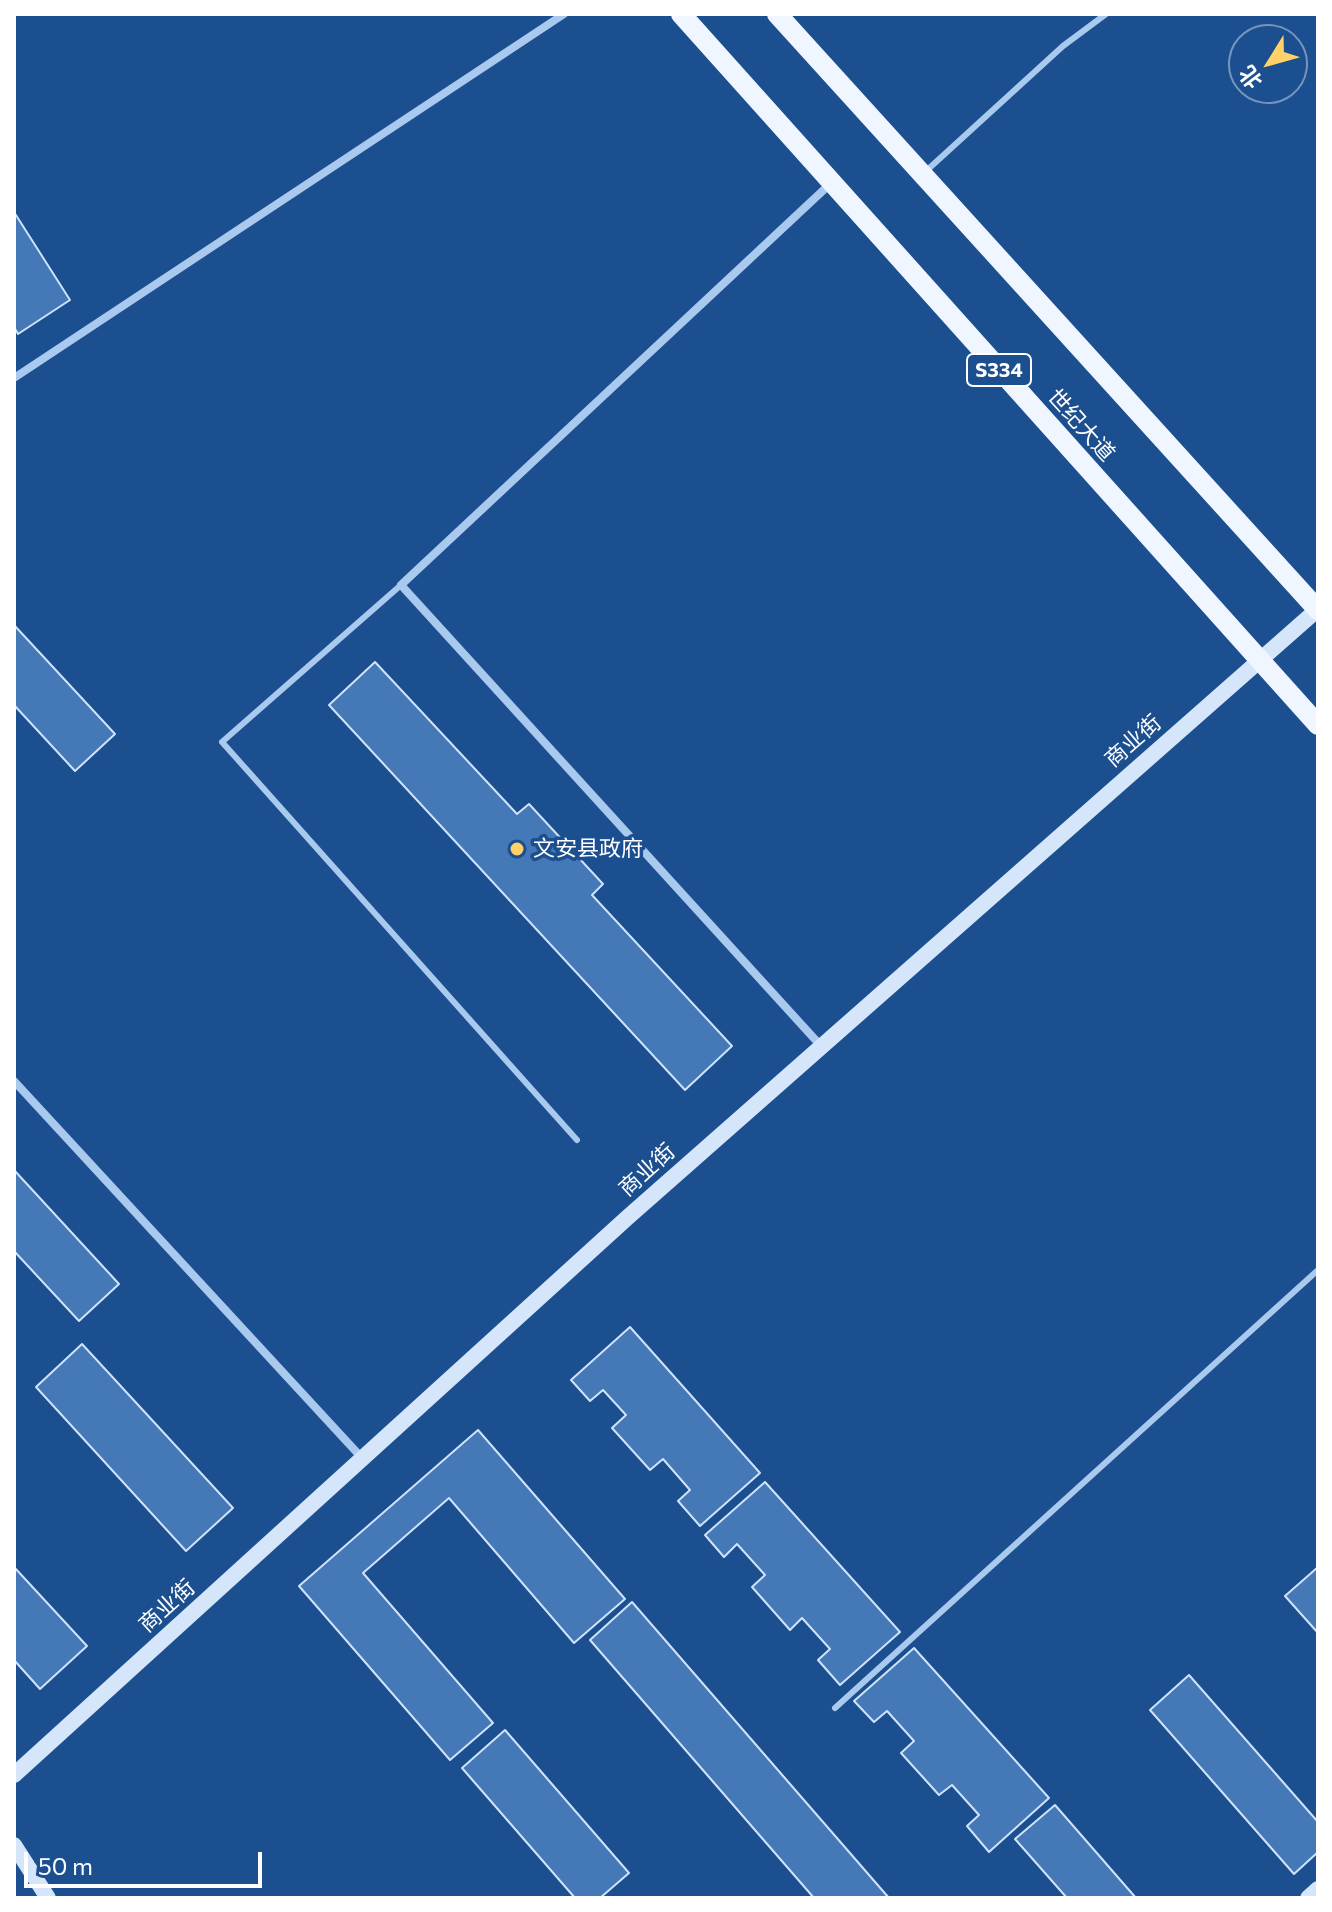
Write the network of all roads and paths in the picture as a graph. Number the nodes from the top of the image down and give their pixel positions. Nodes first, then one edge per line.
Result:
1 (564, 14) edge
2 (681, 14) edge
3 (777, 14) edge
4 (1106, 14) edge
5 (923, 174) junction
6 (831, 182) junction
7 (14, 378) edge
8 (401, 585) junction
9 (1318, 609) edge
10 (1258, 659) junction
11 (1318, 725) edge
12 (821, 1046) junction
13 (14, 1081) edge
14 (577, 1140) dead end
15 (1318, 1270) edge
16 (362, 1458) junction
17 (835, 1708) dead end
18 (14, 1775) edge
19 (15, 1850) edge
20 (1318, 1889) edge
21 (48, 1898) edge
22 (1308, 1898) edge

1 - 7 street
2 - 6 main road, 世纪大道 / S334
3 - 5 main road
4 - 5 lane
5 - 9 main road
6 - 8 street
6 - 10 main road, 世纪大道 / S334
8 - 12 street
8 - 14 lane
9 - 10 street, 商业街
10 - 11 main road, 世纪大道 / S334
10 - 12 street, 商业街
12 - 16 street, 商业街
13 - 16 street
15 - 17 lane
16 - 18 street, 商业街
19 - 21 street
20 - 22 street

